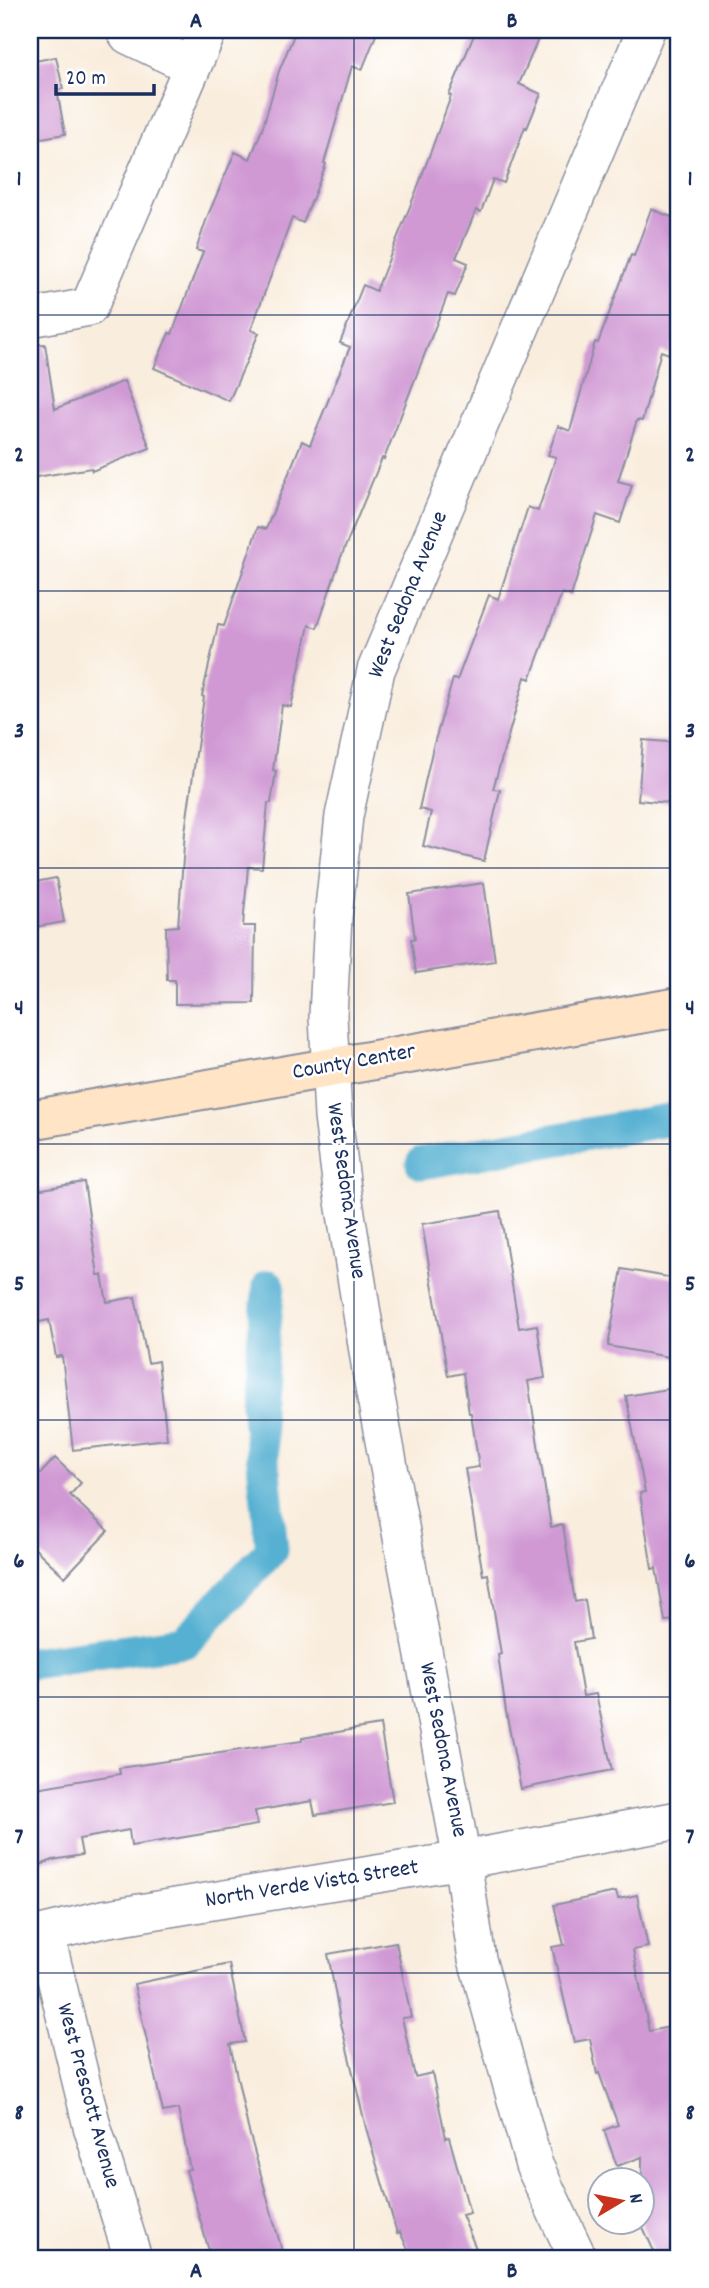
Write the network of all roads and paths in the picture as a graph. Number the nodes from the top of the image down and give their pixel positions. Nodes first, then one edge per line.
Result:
1 (125, 30) edge
2 (208, 30) edge
3 (646, 30) edge
4 (192, 66) junction
5 (30, 318) edge
6 (679, 1007) edge
7 (329, 1068) junction
8 (30, 1120) edge
9 (679, 1820) edge
10 (462, 1860) junction
11 (38, 1937) edge
12 (133, 2258) edge
13 (578, 2258) edge

1 - 4 street
2 - 4 street
3 - 7 street, West Sedona Avenue
4 - 5 street
6 - 7 street, County Center
7 - 8 street, County Center
7 - 10 street, West Sedona Avenue
9 - 10 street, North Verde Vista Street
10 - 11 street, North Verde Vista Street
10 - 13 street, West Sedona Avenue
11 - 12 street, West Prescott Avenue

